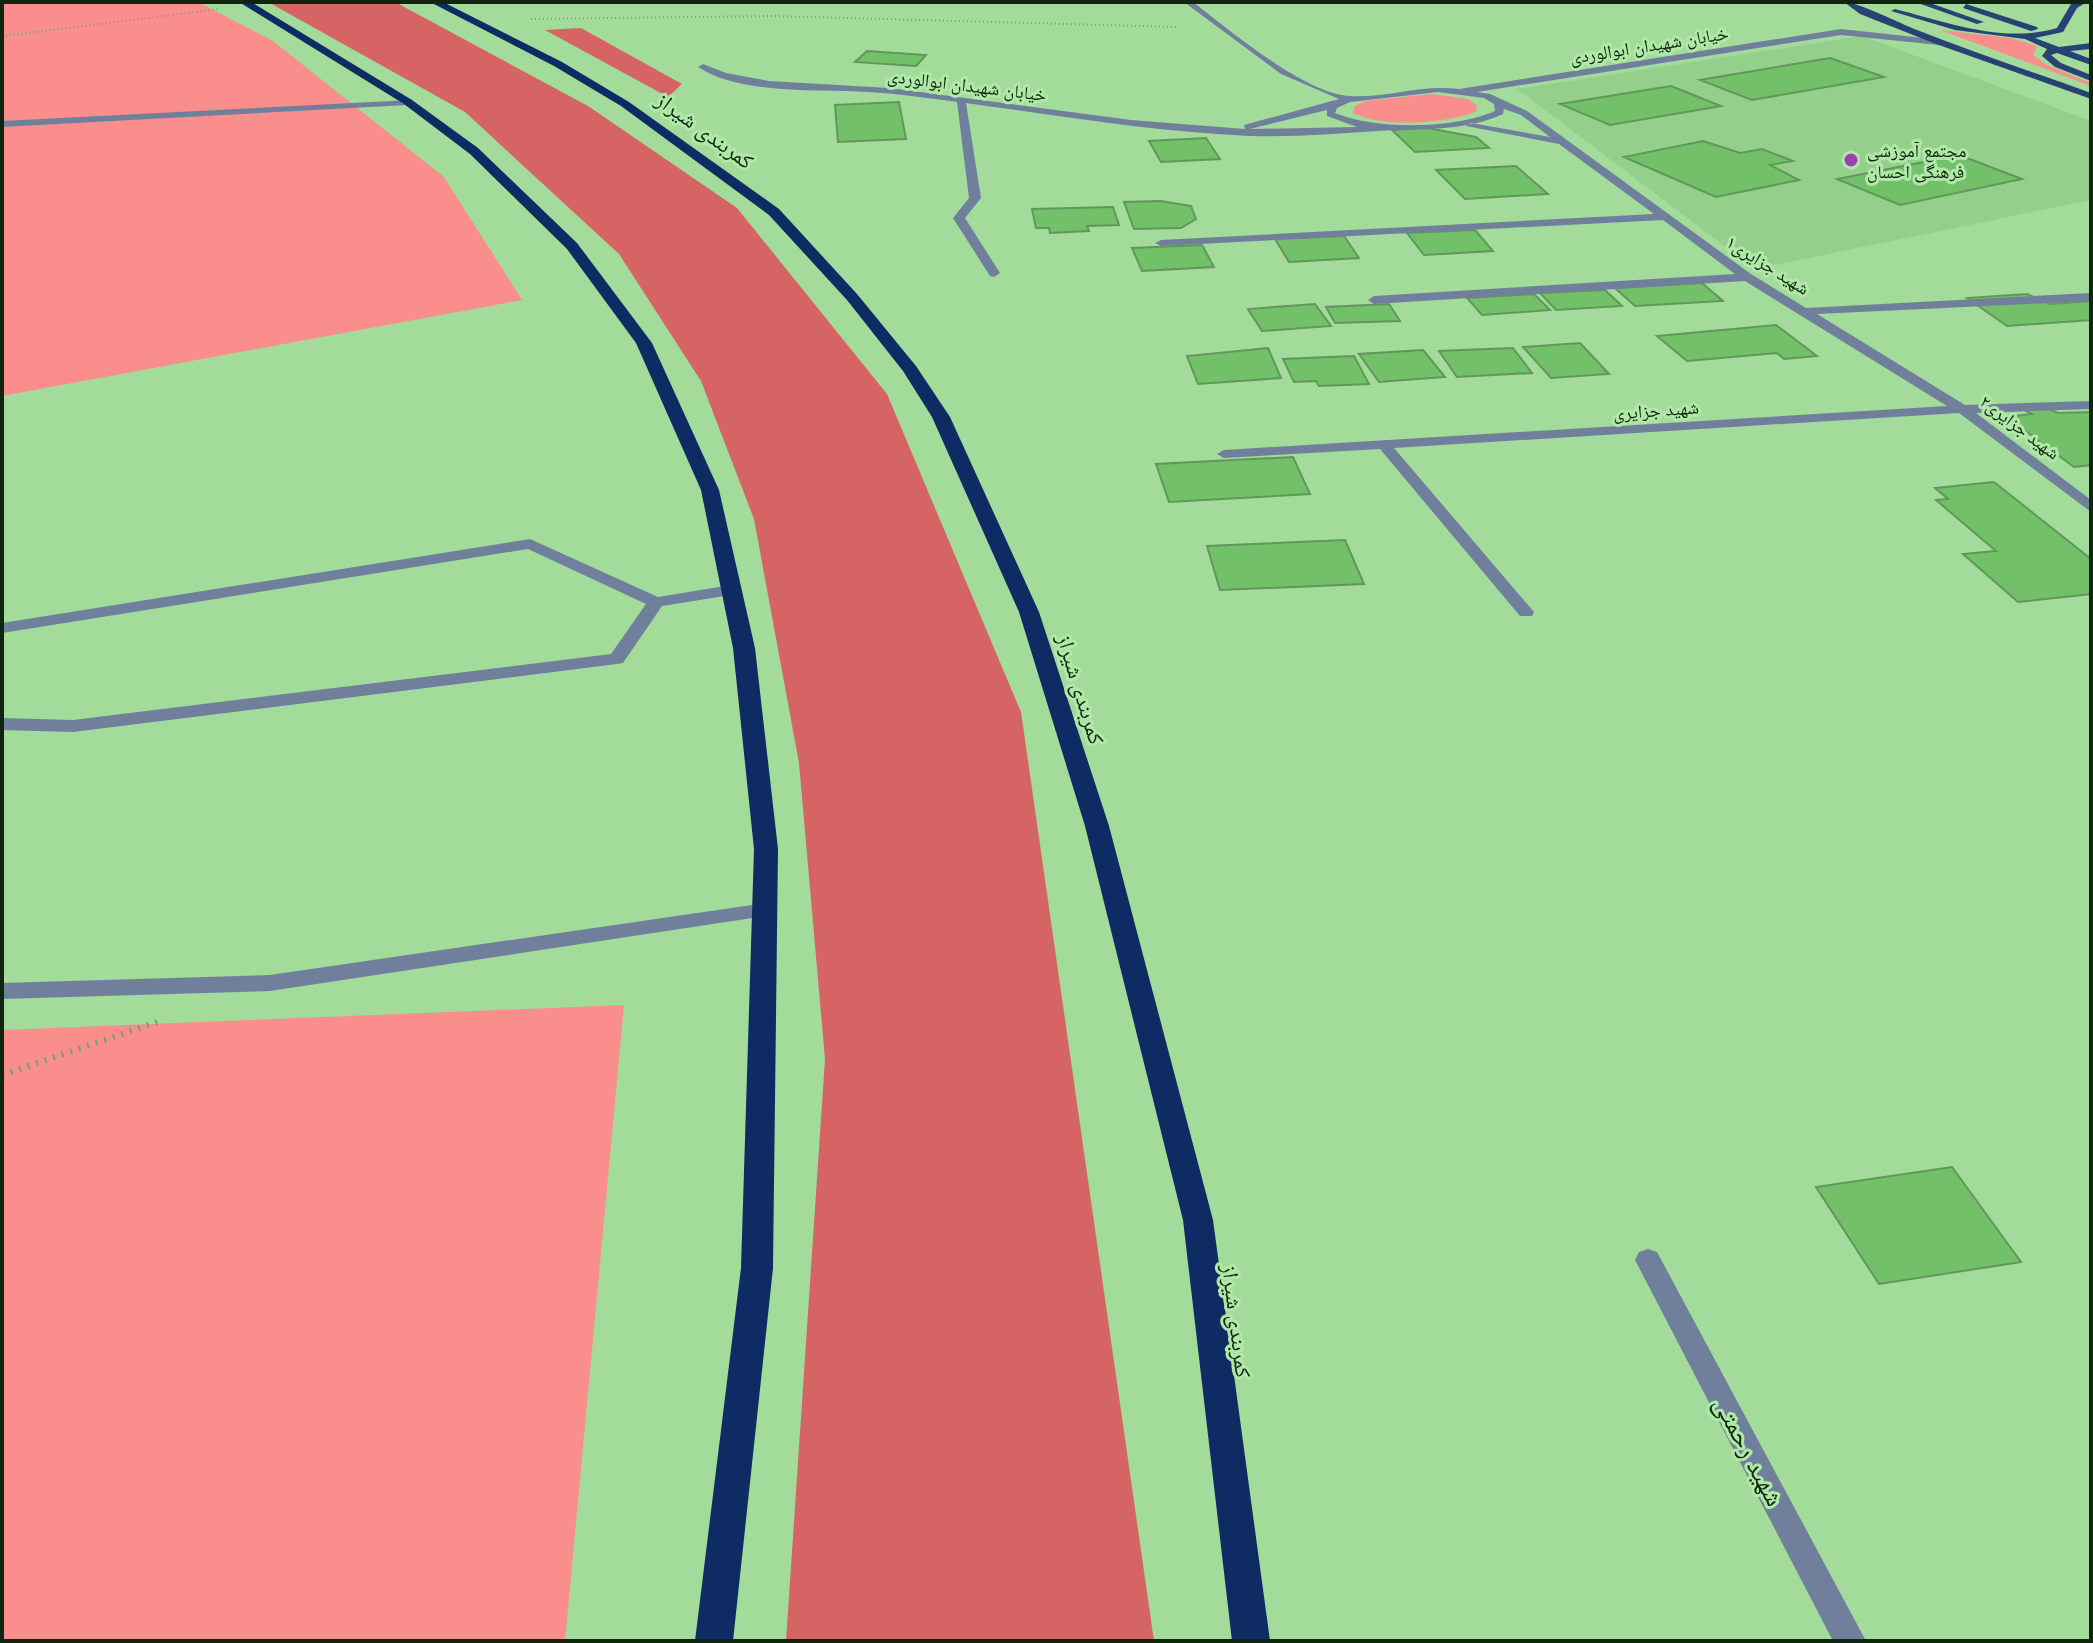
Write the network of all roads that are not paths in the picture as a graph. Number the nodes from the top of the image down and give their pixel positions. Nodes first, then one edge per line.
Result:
1 (244, 2) edge
2 (435, 2) edge
3 (1188, 2) edge
4 (1848, 2) edge
5 (1919, 2) edge
6 (1953, 2) edge
7 (2083, 2) edge
8 (1864, 7) edge
9 (1841, 32) junction
10 (1939, 42) junction
11 (2091, 47) edge
12 (2091, 62) edge
13 (703, 67) dead end
14 (2091, 78) edge
15 (1463, 91) junction
16 (2091, 96) edge
17 (961, 99) junction
18 (1348, 99) junction
19 (408, 102) junction
20 (1499, 103) junction
21 (1333, 106) junction
22 (1447, 122) junction
23 (2, 124) edge
24 (1374, 129) junction
25 (1228, 131) junction
26 (1561, 142) junction
27 (1662, 217) junction
28 (1161, 243) dead end
29 (994, 273) dead end
30 (1747, 277) junction
31 (2091, 297) edge
32 (1374, 300) dead end
33 (1807, 311) junction
34 (2091, 405) edge
35 (1962, 409) junction
36 (1384, 445) junction
37 (1224, 454) dead end
38 (2091, 507) edge
39 (731, 590) junction
40 (656, 602) junction
41 (1526, 612) dead end
42 (2, 628) edge
43 (2, 724) edge
44 (765, 910) junction
45 (2, 991) edge
46 (1648, 1260) dead end
47 (714, 1641) edge
48 (1251, 1641) edge
49 (1850, 1641) edge

1 - 19 highway
2 - 48 highway, کمربندی شیراز
3 - 18 street
4 - 8 main road
5 - 12 main road
6 - 11 main road
7 - 8 main road
8 - 9 street
8 - 10 main road
9 - 10 street, خیابان شهیدان ابوالوردی
9 - 15 street, خیابان شهیدان ابوالوردی
10 - 16 main road
11 - 14 main road
13 - 17 street, خیابان شهیدان ابوالوردی
15 - 18 street
15 - 20 street, شهید جزایری۱
17 - 25 street, خیابان شهیدان ابوالوردی
17 - 29 street
18 - 21 street, خیابان شهیدان ابوالوردی
19 - 23 street
19 - 39 highway
20 - 22 street
20 - 26 street, شهید جزایری۱
21 - 24 street
21 - 25 street, خیابان شهیدان ابوالوردی
22 - 24 street, خیابان شهیدان ابوالوردی
22 - 26 street, شهید جزایری۱
24 - 25 street, خیابان شهیدان ابوالوردی
26 - 27 street, شهید جزایری۱
27 - 28 street
27 - 30 street, شهید جزایری۱
30 - 32 street
30 - 33 street, شهید جزایری۱
31 - 33 street
33 - 35 street, شهید جزایری۱
34 - 35 street, شهید جزایری
35 - 36 street, شهید جزایری
35 - 38 street, شهید جزایری۲
36 - 37 street, شهید جزایری
36 - 41 street
39 - 40 street
39 - 44 highway
40 - 42 street
40 - 43 street
44 - 45 street
44 - 47 highway
46 - 49 street, شهید رحمتی

